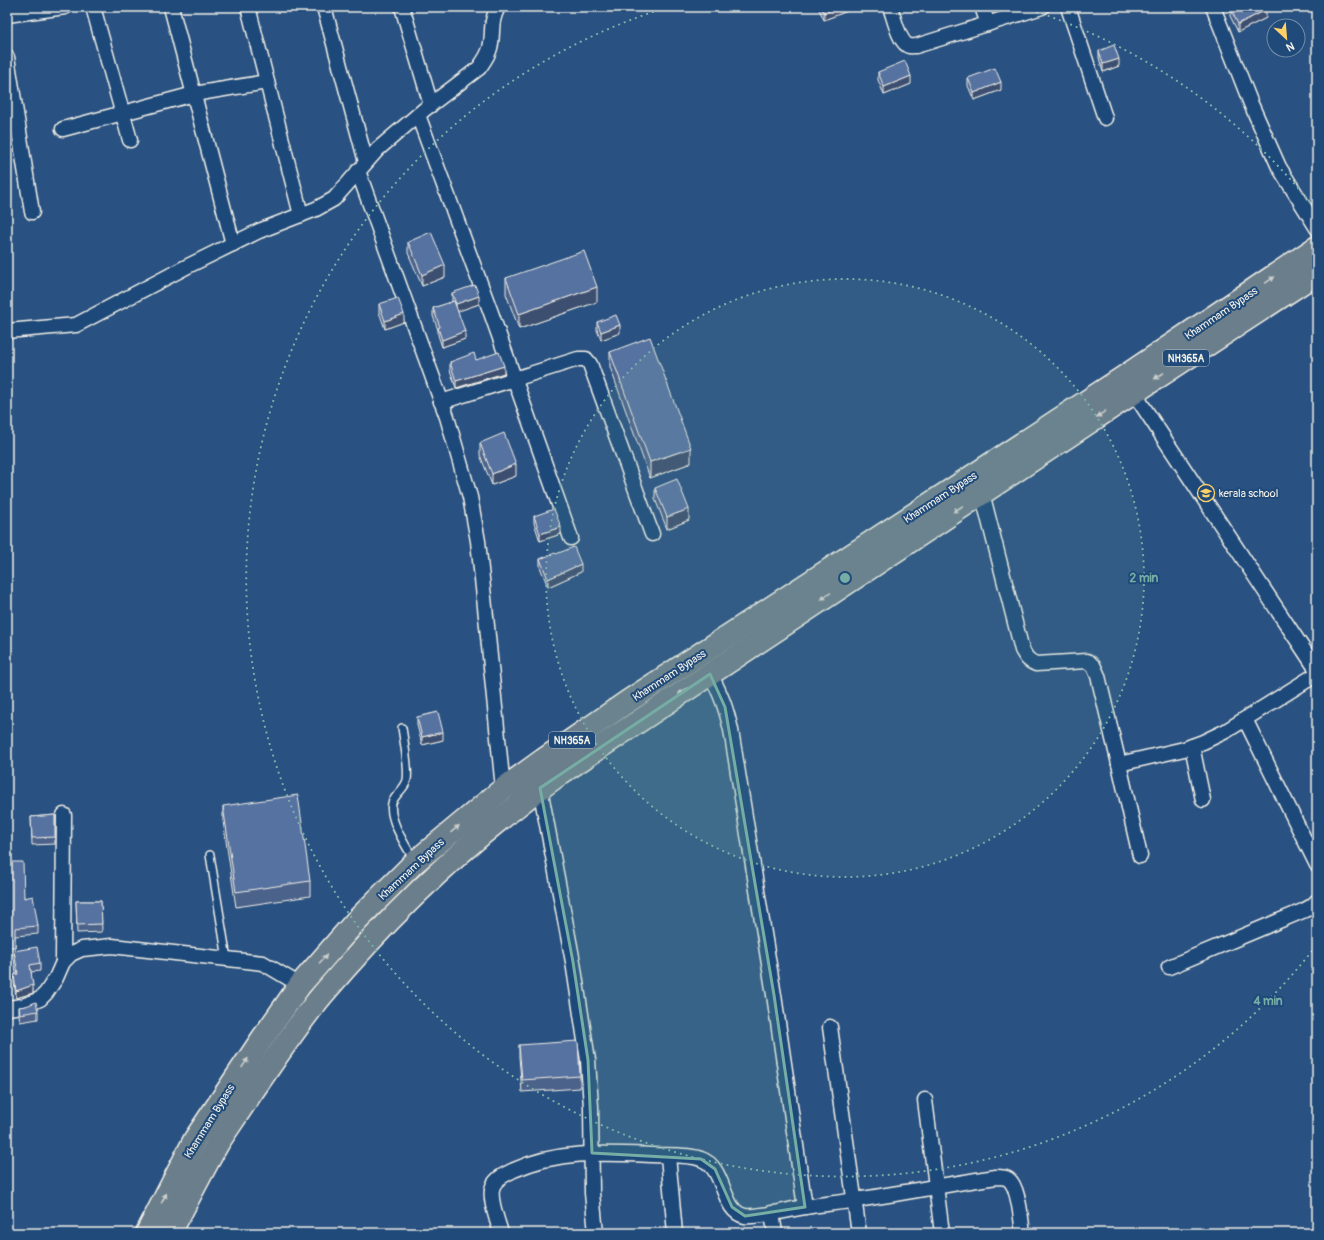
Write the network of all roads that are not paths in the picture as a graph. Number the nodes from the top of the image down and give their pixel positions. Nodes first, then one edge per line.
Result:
1 (65, 7) edge
2 (93, 7) edge
3 (171, 7) edge
4 (248, 7) edge
5 (324, 7) edge
6 (402, 7) edge
7 (498, 7) edge
8 (890, 7) edge
9 (982, 7) edge
10 (1042, 7) edge
11 (1068, 7) edge
12 (1213, 7) edge
13 (7, 15) edge
14 (988, 24) junction
15 (7, 57) edge
16 (268, 82) junction
17 (194, 94) junction
18 (431, 105) junction
19 (122, 112) junction
20 (418, 116) junction
21 (1105, 118) dead end
22 (63, 129) dead end
23 (130, 140) dead end
24 (362, 167) junction
25 (32, 212) dead end
26 (301, 215) junction
27 (1317, 228) edge
28 (233, 244) junction
29 (1317, 248) edge
30 (1317, 273) edge
31 (1232, 317) junction
32 (7, 331) edge
33 (514, 379) junction
34 (1129, 385) junction
35 (441, 402) junction
36 (982, 493) junction
37 (652, 534) dead end
38 (571, 538) dead end
39 (1317, 670) edge
40 (710, 674) junction
41 (1317, 674) edge
42 (636, 696) junction
43 (650, 714) junction
44 (1245, 719) junction
45 (402, 728) dead end
46 (1192, 746) junction
47 (1119, 764) junction
48 (540, 788) junction
49 (503, 789) junction
50 (1203, 800) dead end
51 (64, 816) dead end
52 (210, 855) dead end
53 (1140, 856) dead end
54 (415, 862) junction
55 (1317, 865) edge
56 (1317, 901) edge
57 (227, 959) junction
58 (63, 962) junction
59 (1169, 966) dead end
60 (300, 985) junction
61 (7, 1008) edge
62 (830, 1027) dead end
63 (925, 1100) dead end
64 (592, 1153) junction
65 (668, 1156) junction
66 (936, 1186) junction
67 (854, 1201) junction
68 (805, 1207) junction
69 (772, 1212) junction
70 (147, 1233) edge
71 (170, 1233) edge
72 (501, 1233) edge
73 (596, 1233) edge
74 (675, 1233) edge
75 (775, 1233) edge
76 (859, 1233) edge
77 (942, 1233) edge
78 (1023, 1233) edge

1 - 13 street
2 - 19 street
3 - 17 street
4 - 16 street
5 - 24 street
6 - 18 street
7 - 18 street
8 - 14 street
9 - 14 street
10 - 14 street
11 - 21 street
12 - 27 street
15 - 25 street
16 - 17 street
16 - 26 street
17 - 19 street
17 - 28 street
18 - 20 street
19 - 22 street
19 - 23 street
20 - 24 street
20 - 33 street
24 - 26 street
24 - 35 street
26 - 28 street
28 - 32 street
31 -> 29 highway, Khammam Bypass / NH365A
30 - 31 highway, Khammam Bypass / NH365A
31 - 34 highway, Khammam Bypass / NH365A
33 - 35 street
33 - 37 street
33 - 38 street
34 -> 36 highway, Khammam Bypass / NH365A
34 - 39 street
34 - 42 highway, Khammam Bypass / NH365A
35 - 49 street
36 -> 40 highway, Khammam Bypass / NH365A
36 - 47 street
40 -> 43 highway, Khammam Bypass / NH365A
40 - 68 street
41 - 44 street
42 - 43 highway
42 - 49 highway, Khammam Bypass / NH365A
43 - 48 highway, Khammam Bypass / NH365A
44 - 46 street
44 - 55 street
45 - 54 lane
46 - 47 street
46 - 50 street
47 - 53 street
48 - 64 street
48 - 71 highway, Khammam Bypass / NH365A
54 -> 49 highway, Khammam Bypass / NH365A
51 - 58 street
52 - 57 lane
60 -> 54 highway, Khammam Bypass / NH365A
56 - 59 street
57 - 58 street
57 - 60 street
58 - 61 street
70 -> 60 highway, Khammam Bypass / NH365A
62 - 67 street
63 - 66 street
64 - 65 street
64 - 72 street
64 - 73 street
65 - 69 street
65 - 74 street
66 - 67 street
66 - 77 street
66 - 78 street
67 - 68 street
67 - 76 street
68 - 69 street
69 - 75 street

